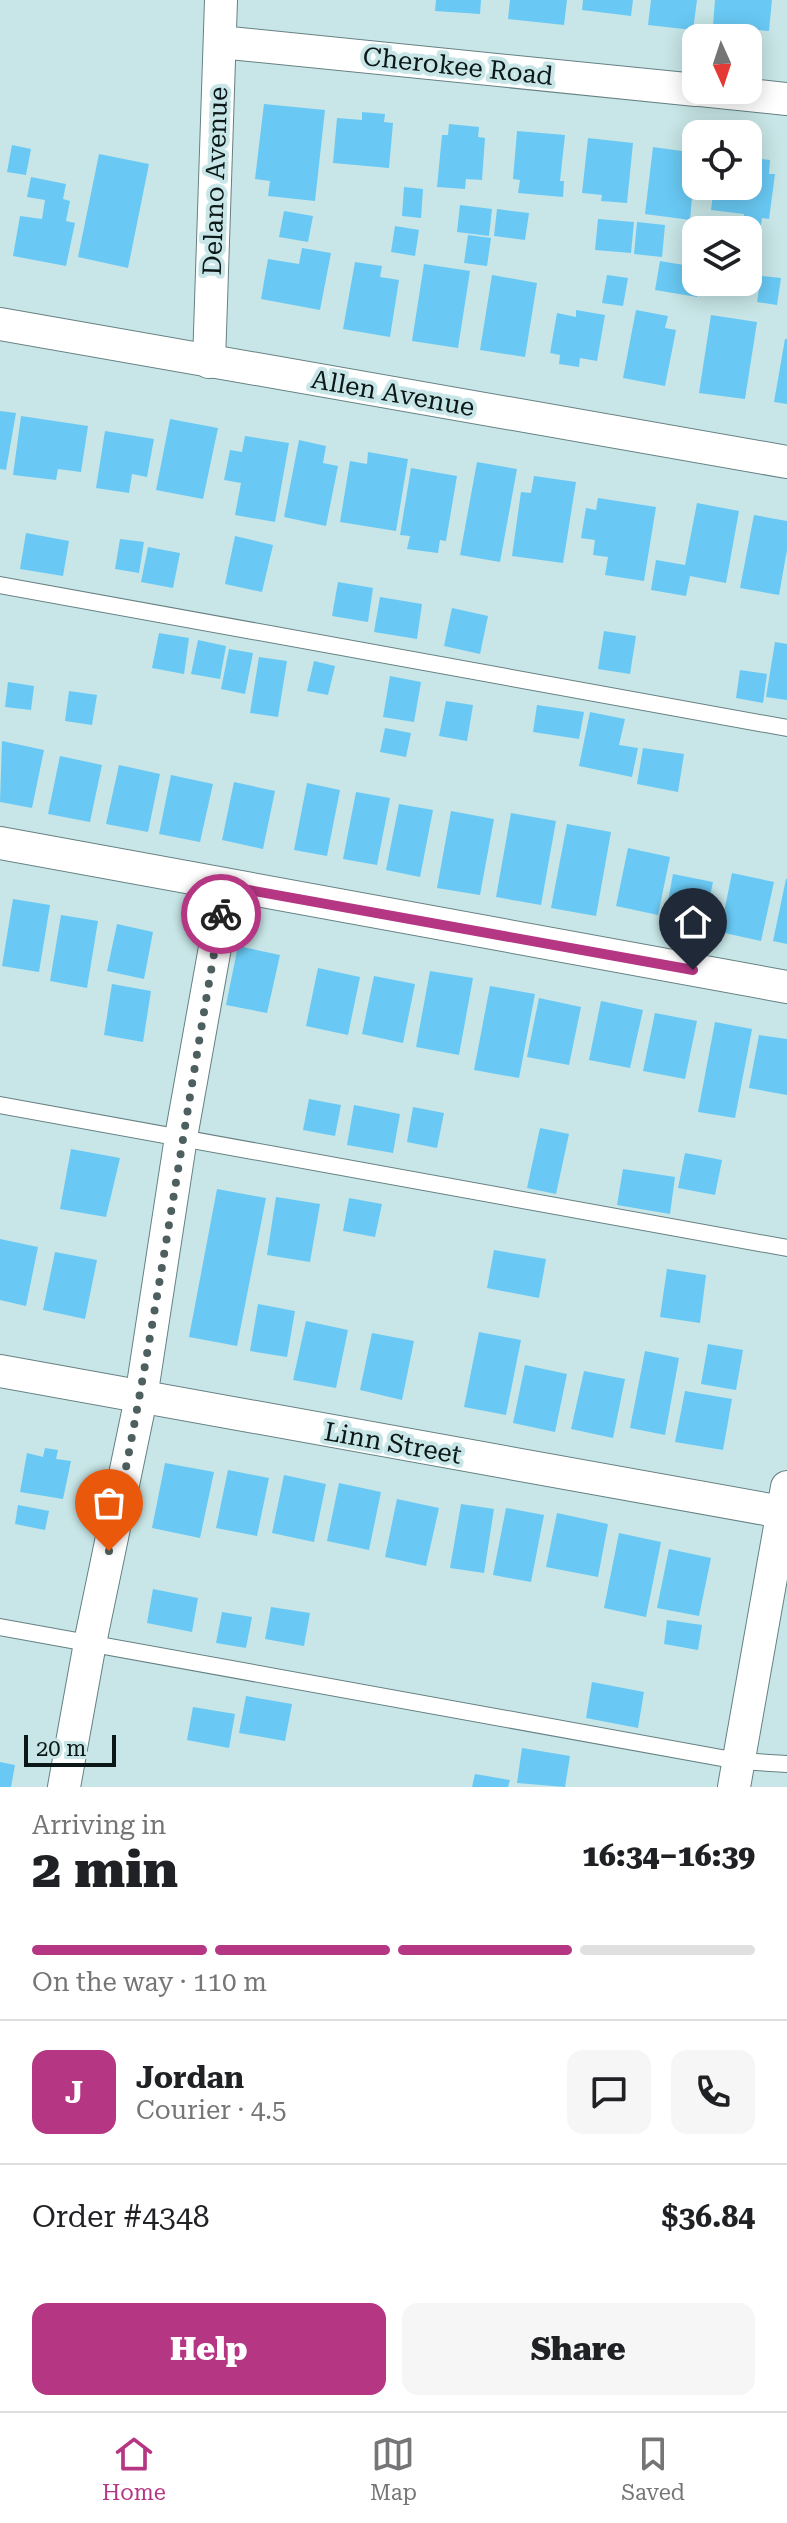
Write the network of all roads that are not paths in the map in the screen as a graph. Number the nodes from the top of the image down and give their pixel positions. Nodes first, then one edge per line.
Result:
1 (221, 0) edge
2 (220, 42) junction
3 (682, 88) edge
4 (762, 96) edge
5 (787, 99) edge
6 (0, 324) edge
7 (209, 362) junction
8 (787, 462) edge
9 (0, 585) edge
10 (787, 728) edge
11 (0, 843) edge
12 (226, 886) junction
13 (787, 987) edge
14 (0, 1105) edge
15 (181, 1137) junction
16 (787, 1248) edge
17 (0, 1371) edge
18 (141, 1398) junction
19 (786, 1504) edge
20 (0, 1627) edge
21 (90, 1643) junction
22 (787, 1764) edge
23 (736, 1774) edge
24 (64, 1787) edge

1 - 2 street, Delano Avenue
2 - 3 street, Cherokee Road
2 - 7 street, Delano Avenue
4 - 5 street, Cherokee Road
6 - 7 street, Allen Avenue
7 - 8 street, Allen Avenue
9 - 10 lane
11 - 12 street
12 - 13 street
12 - 15 street
14 - 15 lane
15 - 16 lane
15 - 18 street
17 - 18 street, Linn Street
18 - 19 street, Linn Street
18 - 21 street
19 - 23 street
20 - 21 lane
21 - 23 lane
21 - 24 street
22 - 23 lane

